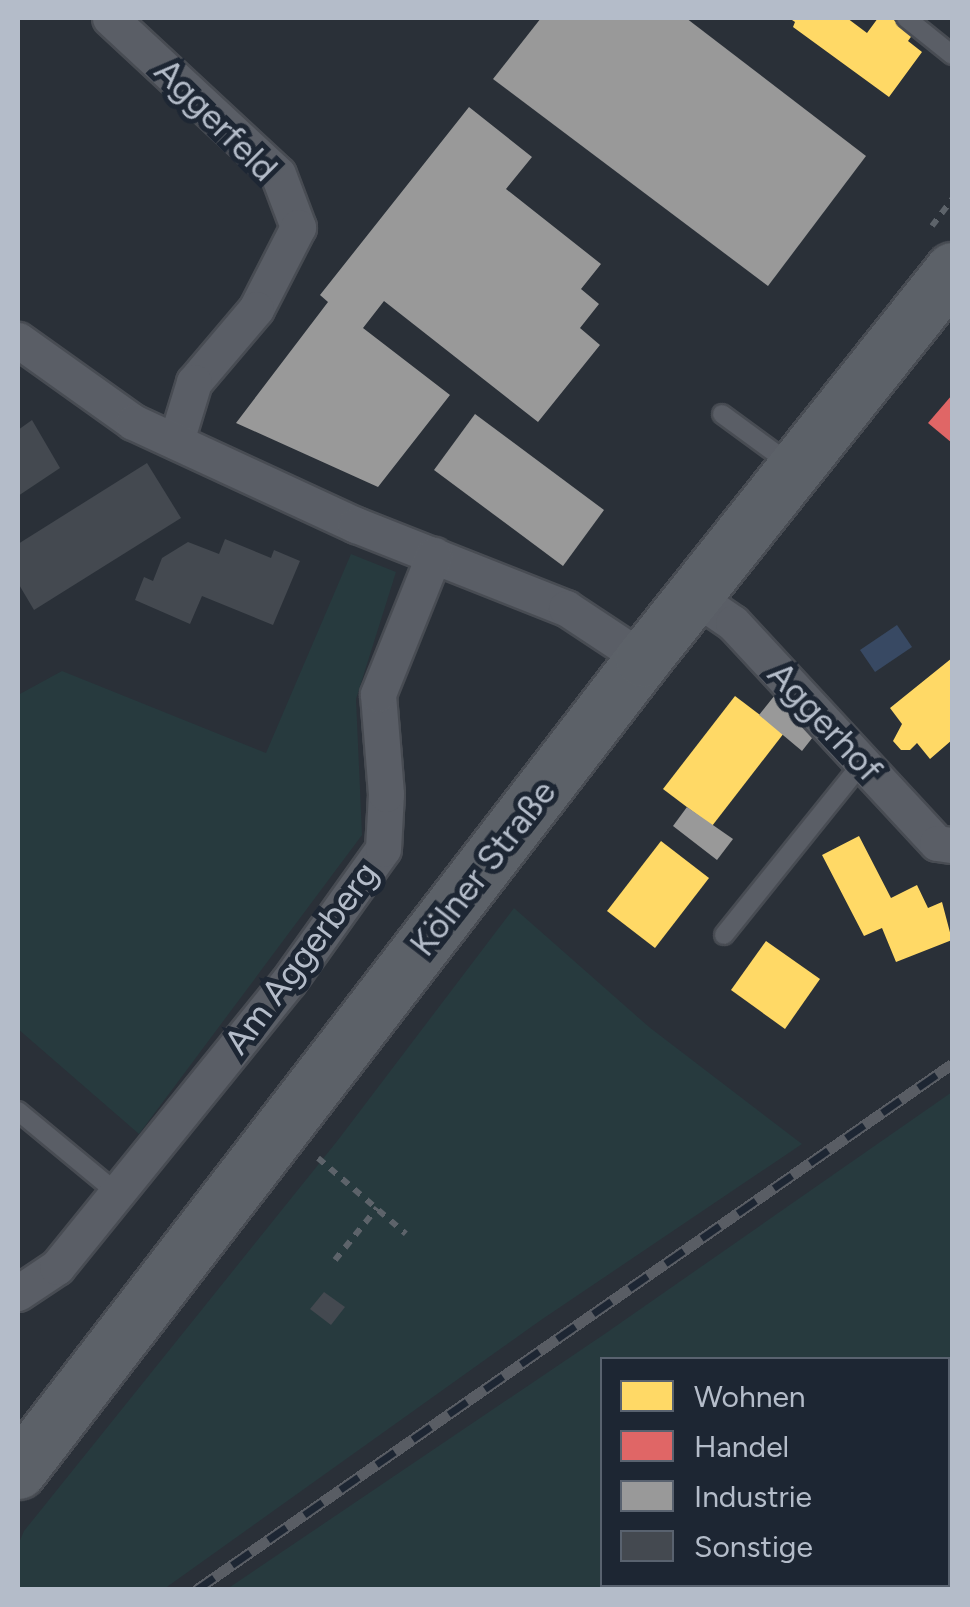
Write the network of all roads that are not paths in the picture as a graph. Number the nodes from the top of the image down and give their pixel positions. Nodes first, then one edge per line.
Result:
1 (110, 18) edge
2 (906, 18) edge
3 (952, 54) edge
4 (941, 294) edge
5 (18, 340) edge
6 (722, 414) dead end
7 (176, 441) junction
8 (796, 468) junction
9 (434, 555) junction
10 (695, 597) junction
11 (643, 659) junction
12 (863, 762) junction
13 (952, 846) edge
14 (724, 935) dead end
15 (18, 1111) edge
16 (117, 1193) junction
17 (18, 1293) edge
18 (18, 1470) edge

1 - 7 street, Aggerfeld
2 - 3 lane
4 - 8 main road, Kölner Straße
5 - 7 street
6 - 8 lane
7 - 9 street
8 - 10 main road, Kölner Straße
9 - 11 street
9 - 16 street, Am Aggerberg
10 - 11 main road, Kölner Straße
10 - 12 street, Aggerhof
11 - 18 main road, Kölner Straße
12 - 13 street, Aggerhof
12 - 14 lane
15 - 16 lane
16 - 17 street, Am Aggerberg

